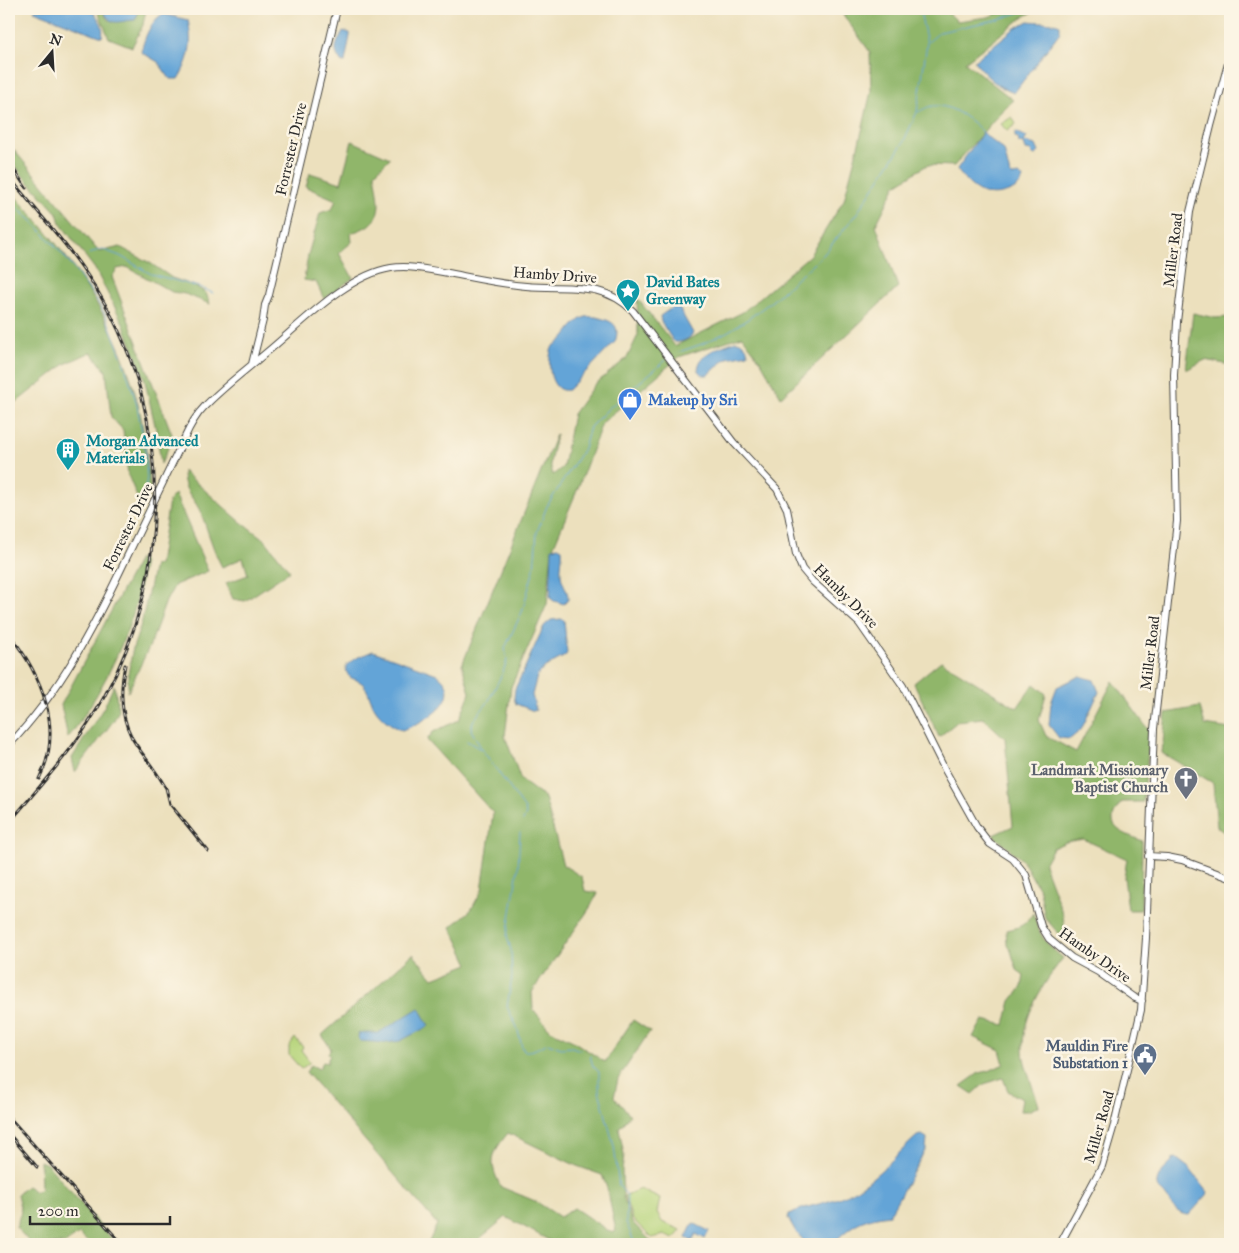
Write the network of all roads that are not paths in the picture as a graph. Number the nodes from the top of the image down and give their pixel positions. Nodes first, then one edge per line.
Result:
1 (337, 9) edge
2 (1230, 56) edge
3 (252, 364) junction
4 (9, 745) edge
5 (1148, 856) junction
6 (1230, 878) edge
7 (1142, 1001) junction
8 (1060, 1244) edge

1 - 3 street, Forrester Drive
2 - 5 street, Miller Road
3 - 4 street, Forrester Drive
3 - 7 street, Hamby Drive
5 - 6 street
5 - 7 street, Miller Road
7 - 8 street, Miller Road

